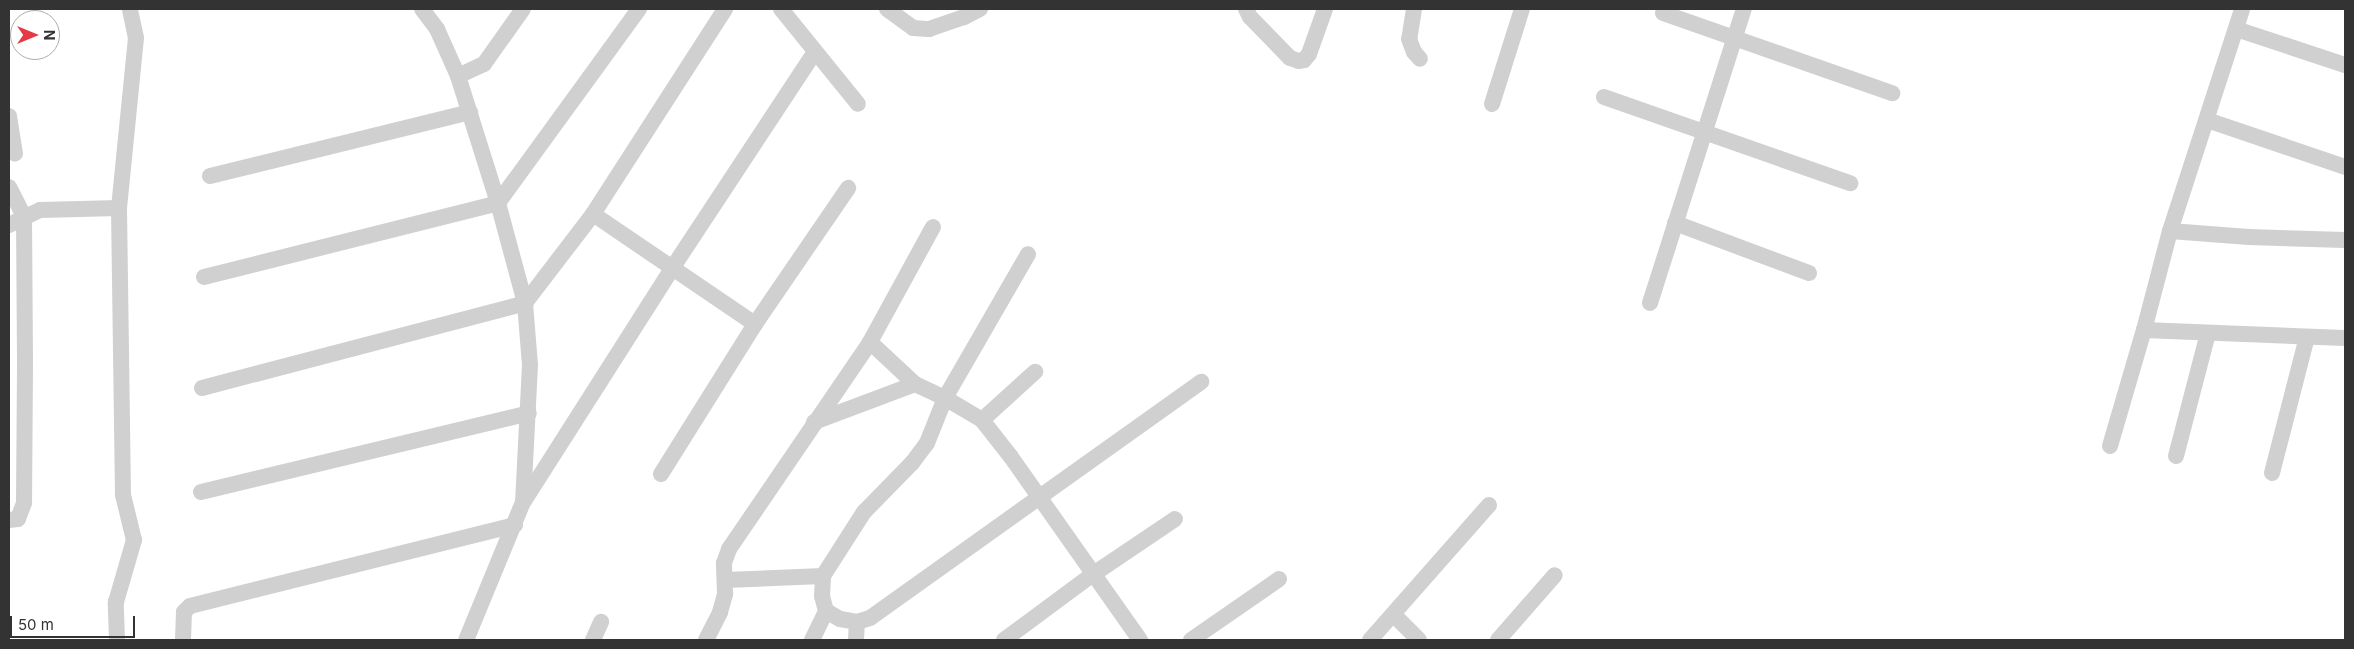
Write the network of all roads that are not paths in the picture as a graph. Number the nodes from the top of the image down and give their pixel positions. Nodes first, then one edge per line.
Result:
1 (130, 9) edge
2 (422, 9) edge
3 (523, 9) edge
4 (639, 9) edge
5 (725, 9) edge
6 (782, 9) edge
7 (887, 9) edge
8 (980, 9) edge
9 (1246, 9) edge
10 (1325, 9) edge
11 (1414, 9) edge
12 (1522, 9) edge
13 (1744, 9) edge
14 (2242, 9) edge
15 (1663, 12) dead end
16 (2236, 29) junction
17 (1734, 38) junction
18 (815, 52) junction
19 (1420, 59) dead end
20 (2345, 65) edge
21 (458, 76) junction
22 (1892, 92) dead end
23 (1604, 97) dead end
24 (858, 104) dead end
25 (1492, 104) dead end
26 (470, 112) junction
27 (9, 116) edge
28 (2207, 120) junction
29 (1704, 133) junction
30 (14, 154) dead end
31 (2345, 167) edge
32 (210, 176) dead end
33 (1850, 183) dead end
34 (9, 187) edge
35 (848, 188) dead end
36 (498, 202) junction
37 (119, 208) junction
38 (593, 214) junction
39 (24, 216) junction
40 (1675, 223) junction
41 (9, 225) edge
42 (933, 227) dead end
43 (2170, 231) junction
44 (2345, 240) edge
45 (1028, 254) dead end
46 (673, 267) junction
47 (1810, 273) dead end
48 (204, 277) dead end
49 (525, 303) junction
50 (1650, 303) dead end
51 (755, 324) junction
52 (2144, 330) junction
53 (2208, 333) junction
54 (2307, 337) junction
55 (2345, 338) edge
56 (870, 342) junction
57 (1035, 372) dead end
58 (1201, 382) dead end
59 (915, 384) junction
60 (202, 388) dead end
61 (945, 398) junction
62 (529, 413) junction
63 (982, 420) junction
64 (814, 422) junction
65 (2110, 446) dead end
66 (2176, 456) dead end
67 (2272, 473) dead end
68 (661, 474) dead end
69 (201, 492) dead end
70 (1039, 499) junction
71 (523, 502) junction
72 (1489, 505) dead end
73 (1175, 519) dead end
74 (9, 520) edge
75 (515, 525) junction
76 (1555, 575) dead end
77 (823, 576) junction
78 (1092, 576) junction
79 (1279, 579) dead end
80 (725, 580) junction
81 (826, 611) junction
82 (1394, 615) junction
83 (601, 622) dead end
84 (857, 622) junction
85 (117, 640) edge
86 (183, 640) edge
87 (466, 640) edge
88 (593, 640) edge
89 (706, 640) edge
90 (812, 640) edge
91 (856, 640) edge
92 (1004, 640) edge
93 (1140, 640) edge
94 (1191, 640) edge
95 (1370, 640) edge
96 (1419, 640) edge
97 (1498, 640) edge

1 - 37 street
2 - 21 street
3 - 21 street
4 - 36 street
5 - 38 street
6 - 18 street
7 - 8 street
9 - 10 street
11 - 19 street
12 - 25 street
13 - 17 street
14 - 16 street
15 - 17 street
16 - 20 street
16 - 28 street
17 - 22 street
17 - 29 street
18 - 24 street
18 - 46 street
21 - 26 street
23 - 29 street
26 - 32 street
26 - 36 street
27 - 30 street
28 - 31 street
28 - 43 street
29 - 33 street
29 - 40 street
34 - 39 street
35 - 51 street
36 - 48 street
36 - 49 street
37 - 39 street
37 - 85 street
38 - 46 street
38 - 49 street
39 - 41 street
39 - 74 street
40 - 47 street
40 - 50 street
42 - 56 street
43 - 44 street
43 - 52 street
45 - 61 street
46 - 51 street
46 - 71 street
49 - 60 street
49 - 62 street
51 - 68 street
52 - 53 street
52 - 65 street
53 - 54 street
53 - 66 street
54 - 55 street
54 - 67 street
56 - 59 street
56 - 64 street
57 - 63 street
58 - 70 street
59 - 61 street
59 - 64 street
61 - 63 street
61 - 77 street
62 - 69 street
62 - 71 street
63 - 70 street
64 - 80 street
70 - 78 street
70 - 84 street
71 - 75 street
72 - 82 street
73 - 78 street
75 - 86 street
75 - 87 street
76 - 97 street
77 - 80 street
77 - 81 street
78 - 92 street
78 - 93 street
79 - 94 street
80 - 89 street
81 - 84 street
81 - 90 street
82 - 95 street
82 - 96 street
83 - 88 street
84 - 91 street

